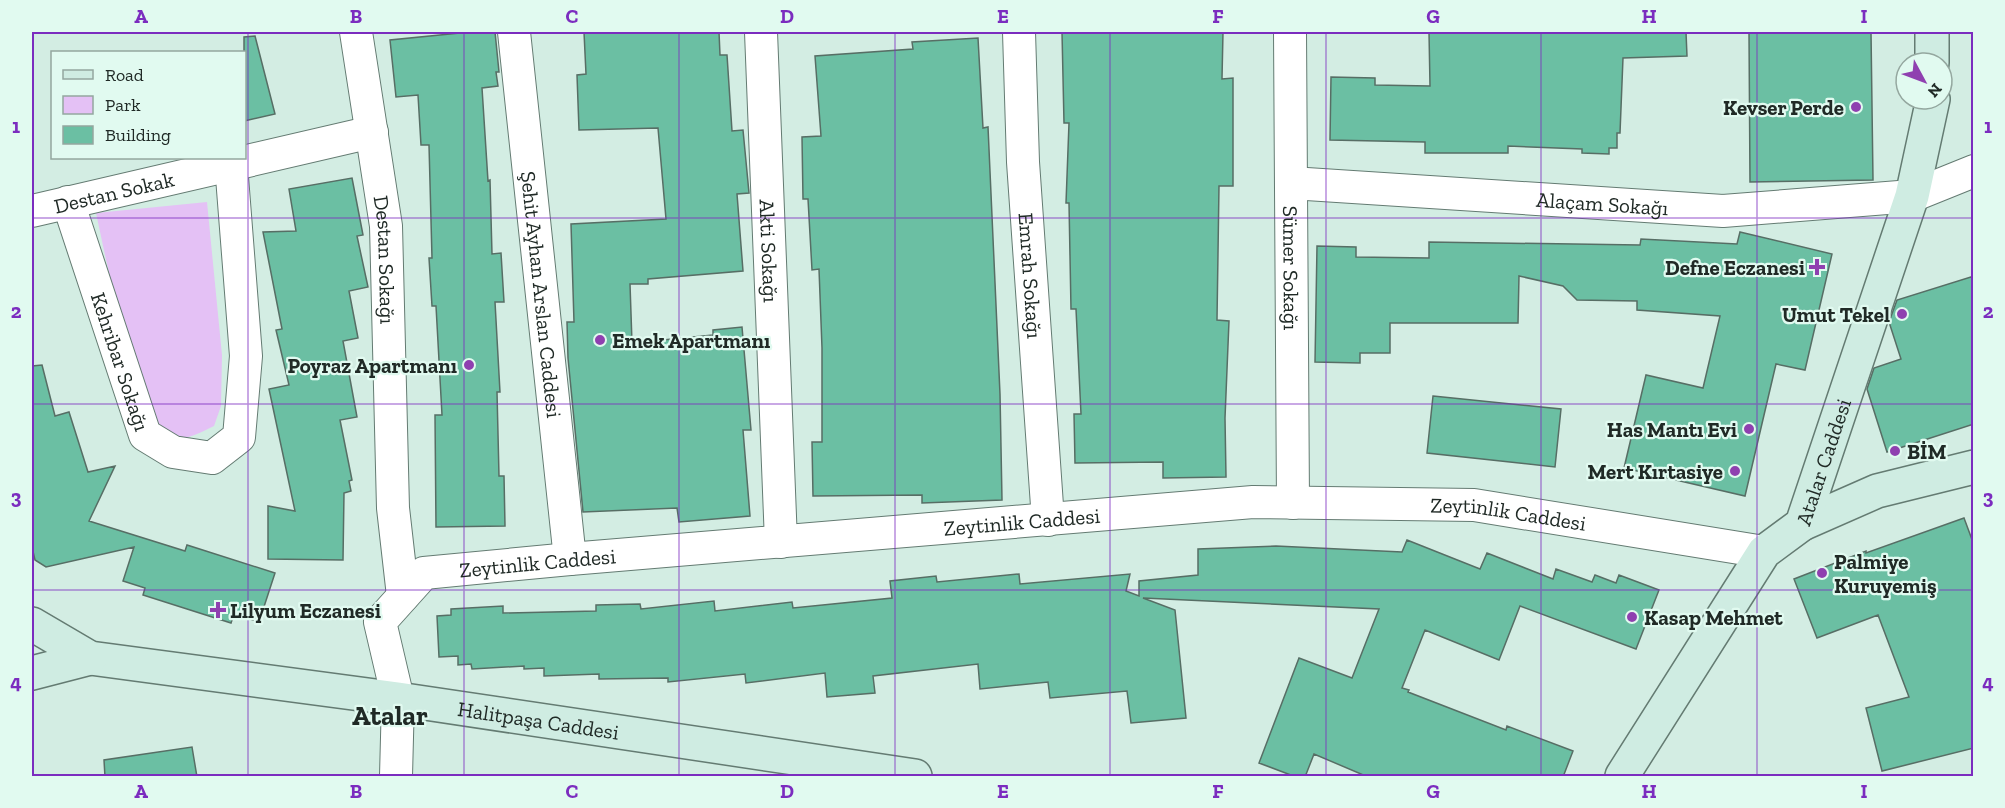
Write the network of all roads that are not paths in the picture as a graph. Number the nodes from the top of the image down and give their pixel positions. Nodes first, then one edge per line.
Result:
1 (356, 32) edge
2 (513, 32) edge
3 (761, 32) edge
4 (1019, 32) edge
5 (1290, 32) edge
6 (1932, 32) edge
7 (1932, 51) edge
8 (1930, 111) edge
9 (372, 132) junction
10 (231, 164) junction
11 (1974, 171) edge
12 (1291, 183) junction
13 (1912, 196) junction
14 (68, 202) junction
15 (32, 211) edge
16 (1974, 467) edge
17 (1293, 503) junction
18 (1048, 520) junction
19 (1802, 524) junction
20 (781, 543) junction
21 (1764, 552) junction
22 (570, 559) junction
23 (403, 596) junction
24 (32, 624) edge
25 (90, 658) junction
26 (32, 674) edge
27 (398, 699) junction
28 (872, 773) edge
29 (396, 777) edge
30 (915, 777) edge
31 (1622, 777) edge

1 - 9 street, Destan Sokağı
2 - 22 street, Şehit Ayhan Arslan Caddesi
3 - 20 street, Akti Sokağı
4 - 18 street, Emrah Sokağı
5 - 12 street, Sümer Sokağı
6 - 7 street
8 - 13 street, Atalar Caddesi
9 - 10 street, Destan Sokak
9 - 23 street, Destan Sokağı
10 - 14 street, Destan Sokak
10 - 14 street, Kehribar Sokağı
11 - 13 street, Alaçam Sokağı
12 - 13 street, Alaçam Sokağı
12 - 17 street, Sümer Sokağı
13 - 19 street, Atalar Caddesi
14 - 15 street, Destan Sokak
16 - 19 street
17 - 18 street, Zeytinlik Caddesi
17 - 21 street, Zeytinlik Caddesi
18 - 20 street, Zeytinlik Caddesi
19 - 21 street, Atalar Caddesi
20 - 22 street, Zeytinlik Caddesi
21 - 31 street, Atalar Caddesi
22 - 23 street, Zeytinlik Caddesi
23 - 27 street, Zeytinlik Caddesi
24 - 25 street
25 - 26 street
25 - 27 street, Halitpaşa Caddesi
27 - 28 street, Halitpaşa Caddesi
27 - 29 street
28 - 30 street, Halitpaşa Caddesi

